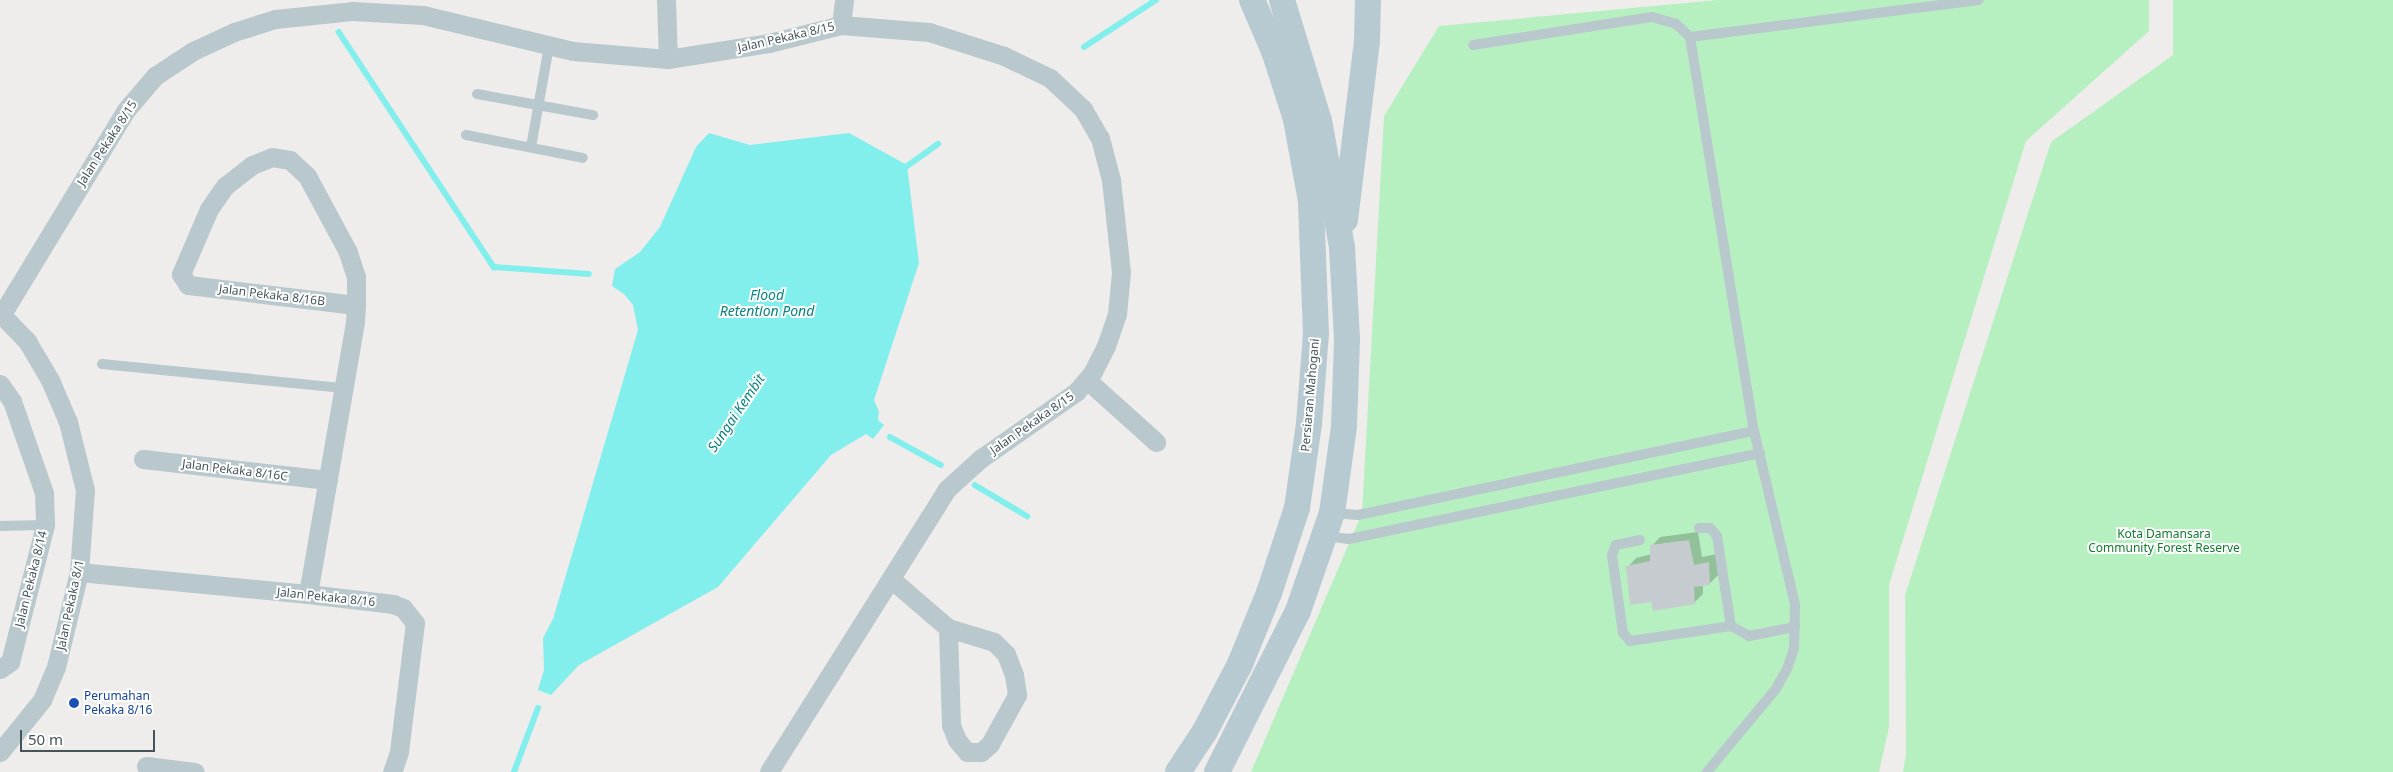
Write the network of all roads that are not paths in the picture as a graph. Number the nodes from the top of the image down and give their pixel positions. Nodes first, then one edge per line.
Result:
1 (666, 0) edge
2 (844, 0) edge
3 (1252, 0) edge
4 (1368, 0) edge
5 (1979, 0) edge
6 (1288, 3) edge
7 (424, 8) edge
8 (840, 25) junction
9 (1690, 37) junction
10 (1474, 45) dead end
11 (549, 46) junction
12 (1274, 51) junction
13 (668, 59) junction
14 (477, 94) dead end
15 (538, 105) junction
16 (593, 115) dead end
17 (466, 135) dead end
18 (531, 148) junction
19 (584, 158) dead end
20 (1342, 246) junction
21 (356, 305) junction
22 (1, 314) edge
23 (102, 364) dead end
24 (1087, 380) junction
25 (0, 384) edge
26 (344, 388) junction
27 (1754, 431) junction
28 (1156, 442) dead end
29 (1760, 453) junction
30 (143, 459) dead end
31 (328, 480) junction
32 (1328, 524) junction
33 (45, 525) junction
34 (0, 526) edge
35 (1699, 528) dead end
36 (1640, 540) dead end
37 (79, 572) junction
38 (891, 579) junction
39 (308, 594) junction
40 (1731, 626) junction
41 (1795, 627) junction
42 (948, 628) junction
43 (5, 666) edge
44 (0, 752) edge
45 (146, 766) dead end
46 (195, 772) edge
47 (392, 772) edge
48 (769, 772) edge
49 (1178, 772) edge
50 (1217, 772) edge
51 (1707, 772) edge

1 - 13 street
2 - 8 street
3 - 12 main road, Persiaran Mahogani
4 - 20 main road
5 - 9 lane
6 - 12 street
6 - 20 main road
7 - 11 street, Jalan Pekaka 8/15
7 - 22 street, Jalan Pekaka 8/15
8 - 13 street, Jalan Pekaka 8/15
8 - 24 street, Jalan Pekaka 8/15
9 - 10 lane
9 - 27 lane
11 - 13 street, Jalan Pekaka 8/15
11 - 15 lane
12 - 49 main road, Persiaran Mahogani
14 - 15 lane
15 - 16 lane
15 - 18 lane
17 - 18 lane
18 - 19 lane
20 - 32 main road
21 - 21 street, Jalan Pekaka 8/16B
21 - 26 street
22 - 37 street, Jalan Pekaka 8/1
23 - 26 lane
24 - 28 street
24 - 38 street, Jalan Pekaka 8/15
25 - 33 street, Jalan Pekaka 8/14
26 - 31 street
27 - 29 lane
27 - 32 lane
29 - 32 lane
29 - 41 lane
30 - 31 street, Jalan Pekaka 8/16C
31 - 39 street
32 - 50 main road
33 - 34 lane
33 - 43 street, Jalan Pekaka 8/14
35 - 40 lane
36 - 40 lane
37 - 39 street, Jalan Pekaka 8/16
37 - 44 street, Jalan Pekaka 8/1
38 - 42 street
38 - 48 street, Jalan Pekaka 8/15
39 - 47 street, Jalan Pekaka 8/16
40 - 41 lane
41 - 51 lane
42 - 42 street
45 - 46 street

